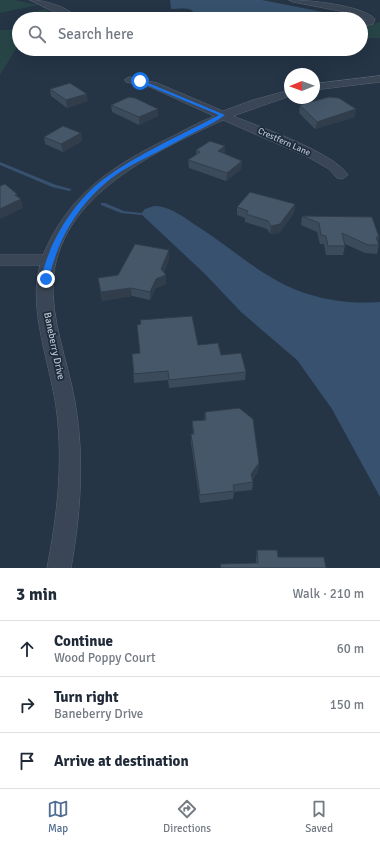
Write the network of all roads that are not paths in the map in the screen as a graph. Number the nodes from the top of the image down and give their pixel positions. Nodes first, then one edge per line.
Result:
1 (34, 0) edge
2 (293, 0) edge
3 (63, 12) edge
4 (354, 12) edge
5 (380, 79) edge
6 (130, 80) dead end
7 (320, 87) edge
8 (284, 94) edge
9 (222, 115) junction
10 (342, 175) dead end
11 (0, 260) edge
12 (50, 260) junction
13 (59, 568) edge

1 - 3 street
2 - 4 street
5 - 7 street
6 - 9 street, Crestfern Lane
8 - 9 street, Baneberry Drive
9 - 10 street, Crestfern Lane
9 - 12 street, Baneberry Drive
11 - 12 street
12 - 13 street, Baneberry Drive

